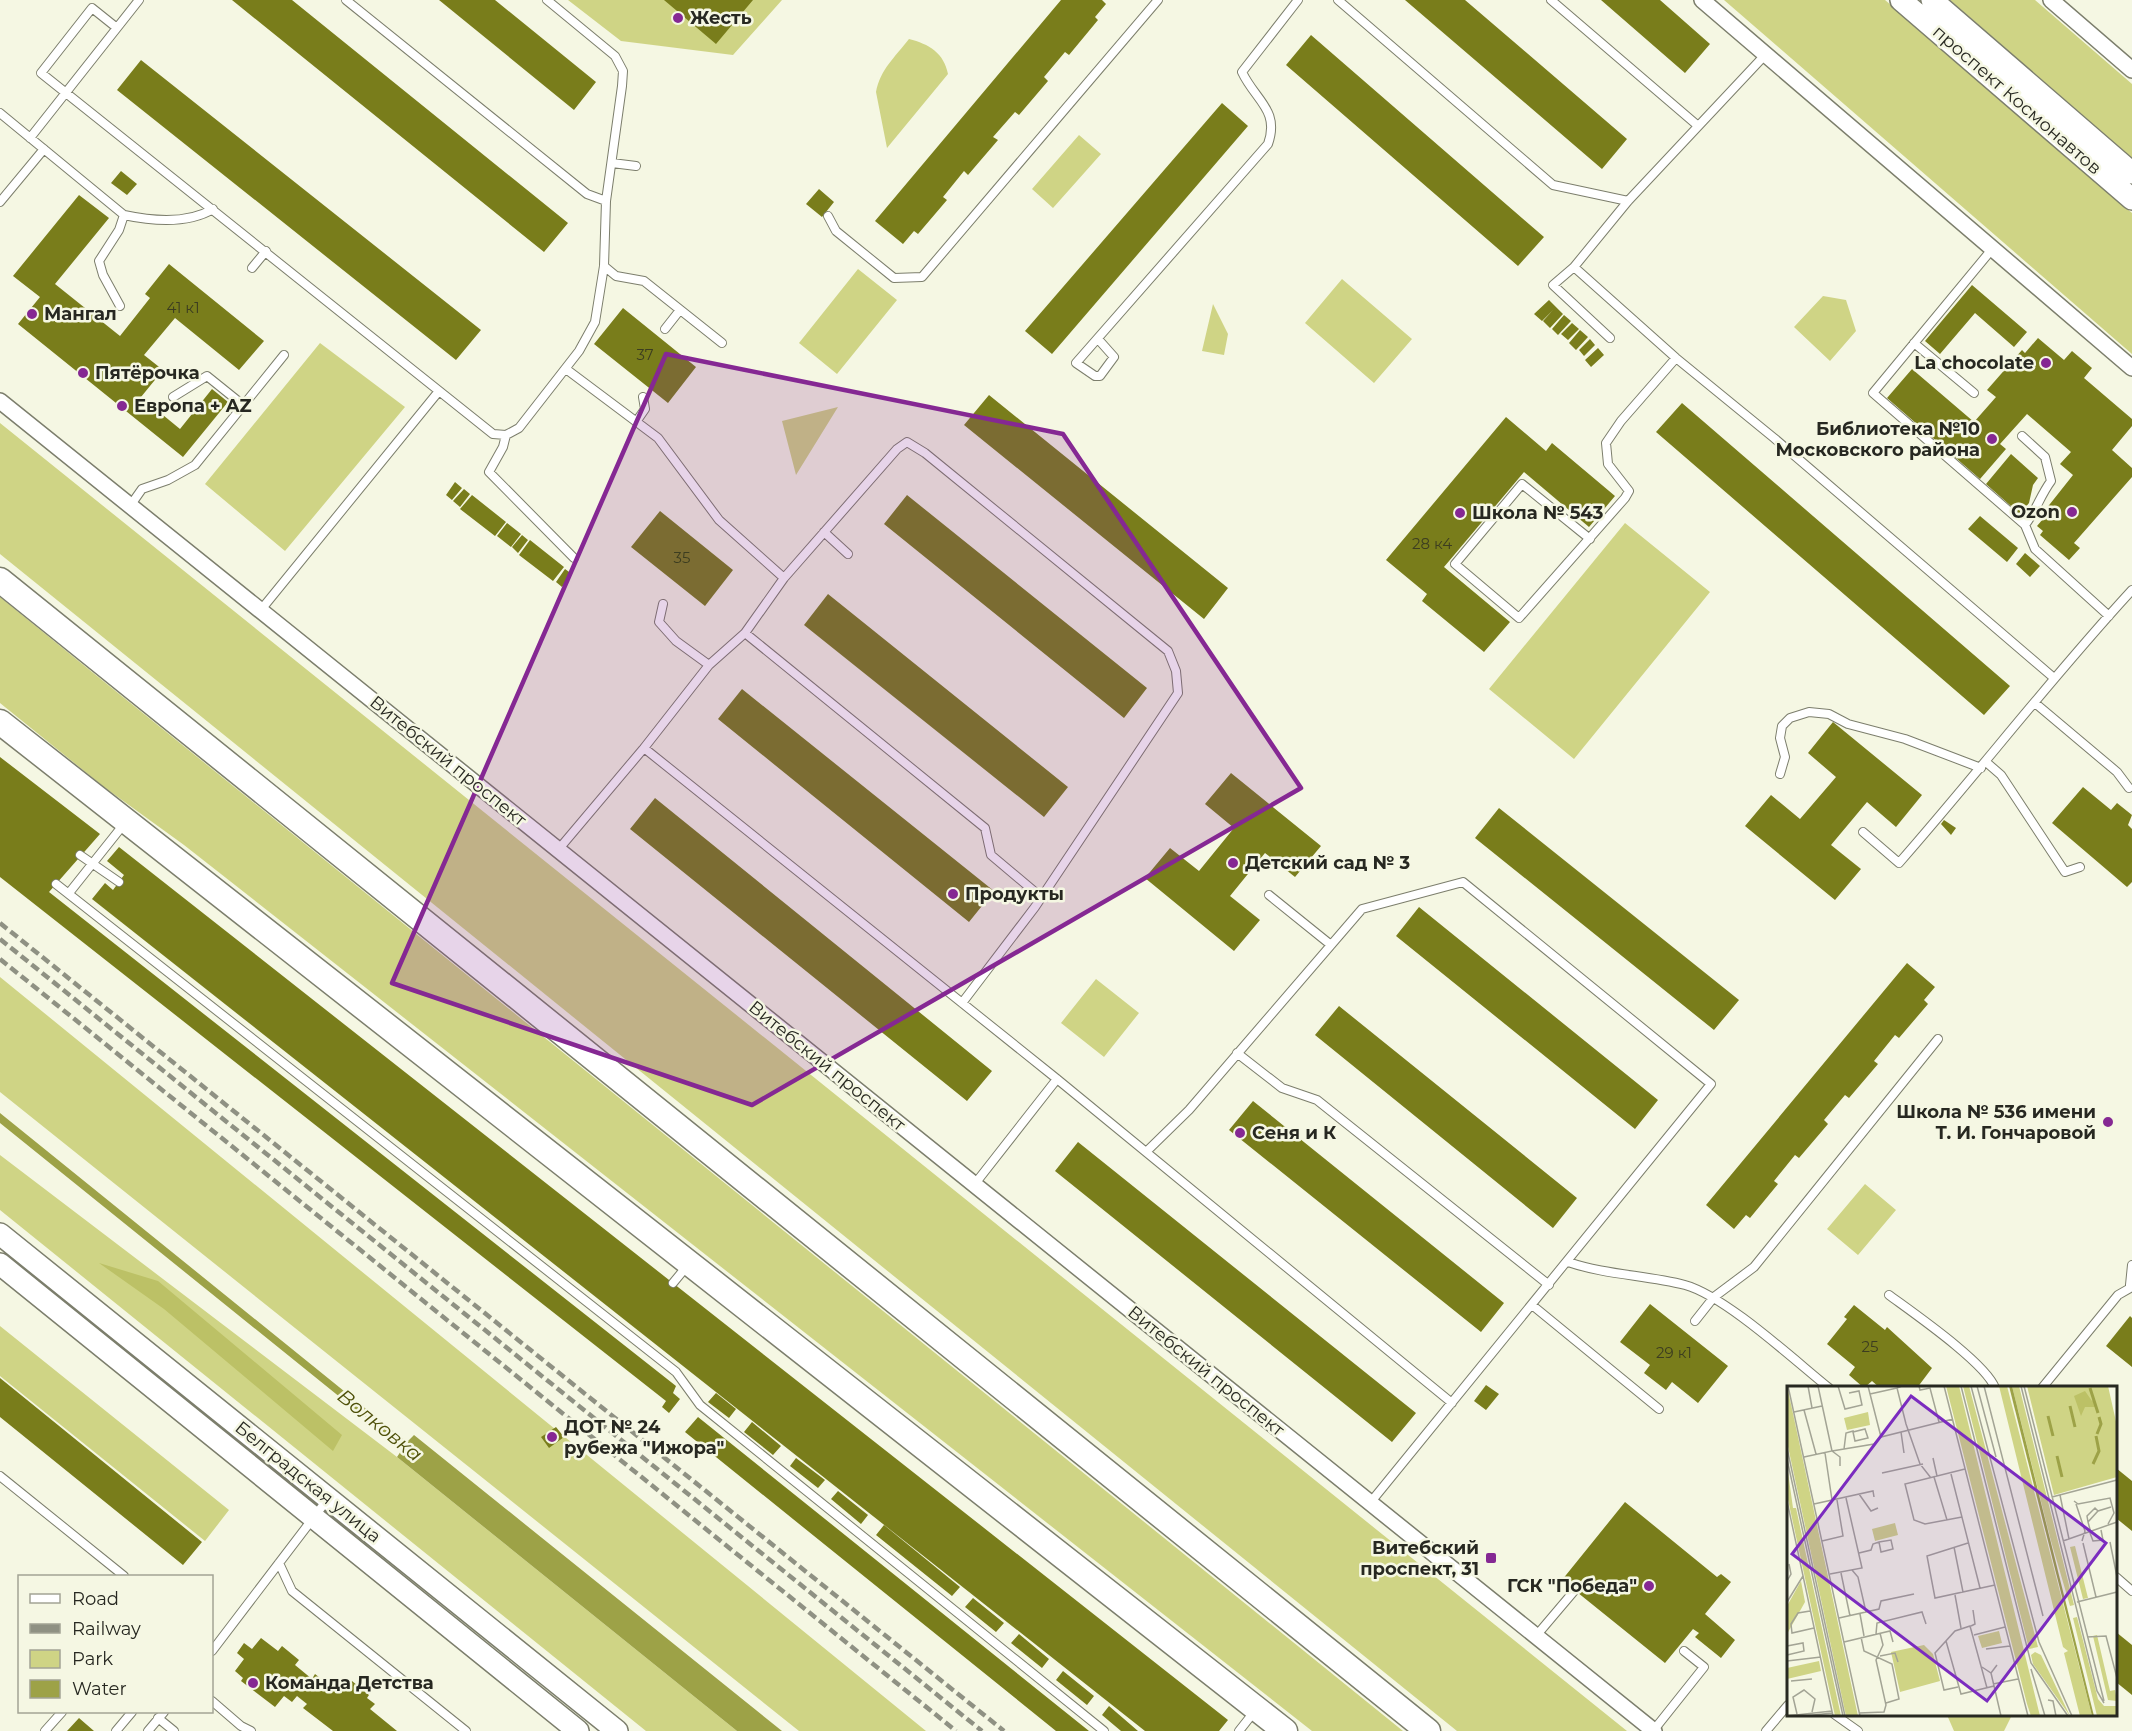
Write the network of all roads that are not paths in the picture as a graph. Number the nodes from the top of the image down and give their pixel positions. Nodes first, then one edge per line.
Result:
1 (139, 0) edge
2 (346, 0) edge
3 (547, 0) edge
4 (1158, 0) edge
5 (1298, 0) edge
6 (1338, 0) edge
7 (1551, 0) edge
8 (1702, 0) edge
9 (1901, 0) edge
10 (1932, 0) edge
11 (2051, 0) edge
12 (117, 28) junction
13 (1765, 55) junction
14 (2132, 70) edge
15 (66, 93) junction
16 (0, 113) edge
17 (1697, 125) junction
18 (30, 138) junction
19 (44, 149) junction
20 (612, 163) junction
21 (636, 166) dead end
22 (2132, 173) edge
23 (2132, 199) edge
24 (606, 201) junction
25 (1628, 201) junction
26 (0, 202) edge
27 (213, 209) junction
28 (124, 216) junction
29 (828, 216) dead end
30 (1993, 248) junction
31 (266, 251) junction
32 (604, 266) junction
33 (1574, 267) junction
34 (252, 268) dead end
35 (120, 306) dead end
36 (680, 310) junction
37 (665, 329) dead end
38 (1610, 338) dead end
39 (1098, 339) junction
40 (722, 343) dead end
41 (1914, 343) junction
42 (284, 355) dead end
43 (1676, 358) junction
44 (566, 369) junction
45 (2132, 369) edge
46 (440, 391) junction
47 (1974, 393) dead end
48 (173, 397) dead end
49 (643, 397) dead end
50 (0, 401) edge
51 (243, 405) junction
52 (636, 422) junction
53 (506, 435) junction
54 (2022, 436) dead end
55 (130, 506) junction
56 (2025, 525) junction
57 (824, 532) junction
58 (1590, 539) junction
59 (848, 554) dead end
60 (574, 558) dead end
61 (784, 578) junction
62 (0, 580) edge
63 (2132, 590) edge
64 (663, 604) dead end
65 (260, 610) junction
66 (2109, 616) junction
67 (745, 633) junction
68 (709, 665) junction
69 (2054, 678) junction
70 (2035, 703) junction
71 (0, 722) edge
72 (644, 748) junction
73 (1984, 765) junction
74 (1780, 774) dead end
75 (2129, 788) dead end
76 (126, 820) junction
77 (1863, 832) dead end
78 (558, 850) junction
79 (80, 855) dead end
80 (92, 864) junction
81 (2080, 867) dead end
82 (119, 882) dead end
83 (56, 884) dead end
84 (69, 893) junction
85 (1269, 895) dead end
86 (1041, 897) junction
87 (1331, 945) junction
88 (962, 1003) junction
89 (1938, 1039) dead end
90 (1237, 1053) junction
91 (1057, 1079) junction
92 (1146, 1152) junction
93 (974, 1185) junction
94 (0, 1234) edge
95 (1568, 1262) junction
96 (690, 1263) junction
97 (0, 1264) edge
98 (2132, 1265) edge
99 (673, 1283) dead end
100 (1549, 1285) junction
101 (2131, 1286) edge
102 (1889, 1295) dead end
103 (1714, 1297) junction
104 (1532, 1305) junction
105 (1695, 1321) dead end
106 (636, 1328) dead end
107 (630, 1336) junction
108 (1826, 1386) edge
109 (1994, 1386) edge
110 (2044, 1386) edge
111 (1452, 1403) junction
112 (1659, 1409) dead end
113 (0, 1476) edge
114 (328, 1498) junction
115 (1370, 1503) junction
116 (314, 1517) junction
117 (279, 1563) junction
118 (123, 1575) edge
119 (2117, 1579) edge
120 (1575, 1590) dead end
121 (2132, 1590) edge
122 (1536, 1636) junction
123 (213, 1650) edge
124 (1684, 1651) dead end
125 (213, 1702) edge
126 (1787, 1706) edge
127 (1257, 1709) junction
128 (61, 1713) edge
129 (131, 1713) edge
130 (162, 1713) edge
131 (1837, 1716) edge
132 (45, 1731) edge
133 (116, 1731) edge
134 (148, 1731) edge
135 (174, 1731) edge
136 (251, 1731) edge
137 (466, 1731) edge
138 (578, 1731) edge
139 (617, 1731) edge
140 (1104, 1731) edge
141 (1239, 1731) edge
142 (1285, 1731) edge
143 (1428, 1731) edge
144 (1653, 1731) edge
145 (1766, 1731) edge
146 (1858, 1731) edge

1 - 12 lane
2 - 24 lane
3 - 20 lane
4 - 29 lane
5 - 39 lane
6 - 25 lane
7 - 17 lane
8 - 13 street
9 - 23 street, проспект Космонавтов
10 - 22 street, проспект Космонавтов
11 - 14 street
12 - 15 lane
12 - 15 lane
13 - 17 lane
13 - 30 street
15 - 18 lane
15 - 27 lane
16 - 18 lane
17 - 25 lane
18 - 19 lane
19 - 26 lane
19 - 28 lane
20 - 21 lane
20 - 24 lane
24 - 32 lane
25 - 33 lane
27 - 28 lane
27 - 31 lane
28 - 35 lane
30 - 41 lane
30 - 45 street
31 - 34 lane
31 - 46 lane
32 - 36 lane
32 - 44 lane
33 - 38 lane
33 - 43 lane
36 - 37 lane
36 - 40 lane
39 - 39 lane
41 - 47 lane
41 - 56 lane
42 - 51 lane
43 - 58 lane
43 - 69 lane
44 - 52 lane
44 - 53 lane
46 - 53 lane
46 - 65 lane
48 - 51 lane
49 - 52 lane
50 - 55 street, Витебский проспект
51 - 55 lane
52 - 61 lane
53 - 60 lane
54 - 56 lane
55 - 65 street, Витебский проспект
56 - 66 lane
57 - 59 lane
57 - 61 lane
57 - 86 lane
58 - 58 lane
61 - 67 lane
62 - 143 main road
63 - 66 lane
64 - 68 lane
65 - 78 street, Витебский проспект
66 - 69 lane
67 - 68 lane
67 - 86 lane
68 - 72 lane
69 - 70 lane
70 - 73 lane
70 - 75 lane
71 - 76 main road
72 - 78 lane
72 - 88 lane
73 - 74 lane
73 - 77 lane
73 - 81 lane
76 - 80 lane
76 - 96 main road
78 - 93 street, Витебский проспект
79 - 80 lane
80 - 82 lane
80 - 84 lane
83 - 84 lane
84 - 107 lane
85 - 87 lane
86 - 88 lane
87 - 90 lane
87 - 95 lane
88 - 91 lane
89 - 103 lane
90 - 92 lane
90 - 100 lane
91 - 92 lane
91 - 93 lane
92 - 111 lane
93 - 115 street, Витебский проспект
94 - 114 street, Белградская улица
95 - 100 lane
95 - 103 lane
96 - 99 lane
96 - 127 main road
97 - 116 street, Белградская улица
98 - 101 lane
100 - 104 lane
101 - 110 lane
102 - 109 lane
103 - 105 lane
103 - 108 lane
104 - 111 lane
104 - 112 lane
106 - 107 lane
107 - 140 lane
111 - 115 lane
113 - 118 lane
114 - 116 lane
114 - 139 street, Белградская улица
115 - 122 street, Витебский проспект
116 - 117 lane
116 - 138 street, Белградская улица
117 - 123 lane
117 - 137 lane
119 - 121 lane
120 - 122 lane
122 - 144 street, Витебский проспект
124 - 144 lane
125 - 136 lane
126 - 145 lane
127 - 141 lane
127 - 142 main road
128 - 132 lane
129 - 133 lane
130 - 134 lane
130 - 135 lane
131 - 146 lane

